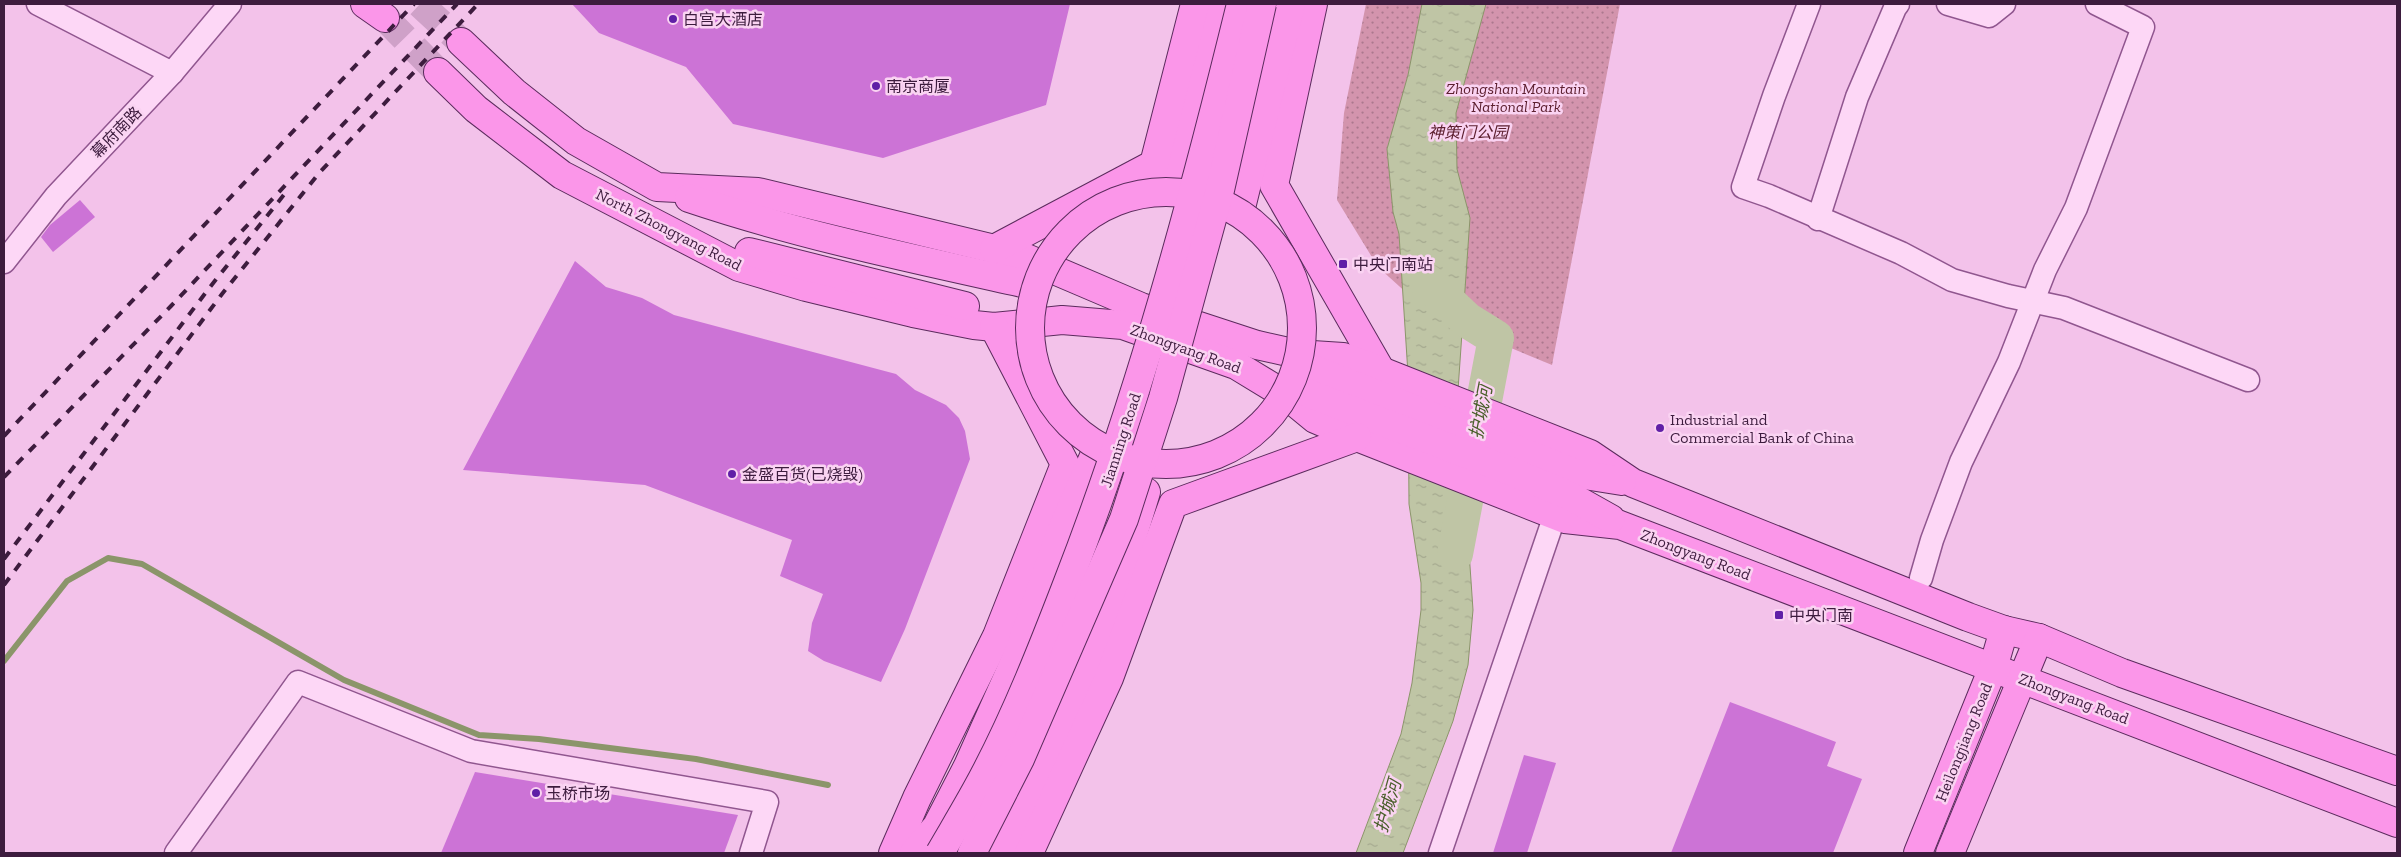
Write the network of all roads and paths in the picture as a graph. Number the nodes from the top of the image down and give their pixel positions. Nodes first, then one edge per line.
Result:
1 (38, 4) edge
2 (230, 4) edge
3 (1196, 4) edge
4 (1222, 4) edge
5 (1241, 4) edge
6 (1262, 4) edge
7 (1291, 4) edge
8 (1313, 4) edge
9 (1809, 4) edge
10 (1898, 4) edge
11 (1948, 4) edge
12 (2004, 4) edge
13 (2097, 4) edge
14 (461, 42) tunnel mouth
15 (438, 72) tunnel mouth
16 (172, 73) junction
17 (658, 187) junction
18 (1167, 191) junction
19 (1240, 212) junction
20 (649, 218) junction
21 (1818, 218) junction
22 (994, 249) junction
23 (4, 262) edge
24 (1036, 286) junction
25 (2034, 301) junction
26 (1029, 322) junction
27 (994, 327) junction
28 (1381, 371) junction
29 (1294, 375) junction
30 (2248, 380) dead end
31 (1357, 437) junction
32 (1098, 447) junction
33 (1521, 463) junction
34 (1154, 465) junction
35 (1555, 515) junction
36 (1620, 524) junction
37 (1921, 578) dead end
38 (2004, 630) junction
39 (2039, 638) junction
40 (1993, 668) junction
41 (2023, 678) junction
42 (2397, 771) edge
43 (2397, 823) edge
44 (1011, 851) edge
45 (176, 853) edge
46 (751, 853) edge
47 (893, 853) edge
48 (914, 853) edge
49 (940, 853) edge
50 (972, 853) edge
51 (1440, 853) edge
52 (1918, 853) edge
53 (1950, 853) edge

1 - 16 street
2 - 16 street, 幕府南路
3 - 22 main road
4 - 18 main road
5 - 49 main road, Jianning Road, bridge
6 - 50 main road, Jianning Road, bridge
7 - 19 main road
8 - 28 main road
9 - 21 street
10 - 21 street
11 - 12 street
13 - 25 street
14 - 17 main road, North Zhongyang Road
15 - 20 main road, North Zhongyang Road
16 - 23 street, 幕府南路
17 - 22 main road, North Zhongyang Road
17 - 24 main road
18 - 19 main road, bridge
18 - 24 main road, bridge
19 - 29 main road, bridge
20 - 26 main road
20 - 27 main road, North Zhongyang Road
21 - 25 street
22 - 28 main road, Zhongyang Road
24 - 26 main road, bridge
25 - 30 street
25 - 37 street
26 - 32 main road, bridge
27 - 31 main road, Zhongyang Road
27 - 47 main road
28 - 33 main road, Zhongyang Road
29 - 33 main road
29 - 34 main road, bridge
31 - 33 main road, Zhongyang Road
31 - 44 main road
32 - 34 main road, bridge
32 - 48 main road
33 - 35 main road, Zhongyang Road
33 - 36 main road
33 - 38 main road
34 - 44 main road
35 - 36 main road, Zhongyang Road
35 - 51 street
36 - 40 main road, Zhongyang Road
38 - 39 main road
38 - 40 main road, Heilongjiang Road
39 - 41 main road, Heilongjiang Road
39 - 42 main road
40 - 41 main road, Zhongyang Road
40 - 52 main road, Heilongjiang Road
41 - 43 main road, Zhongyang Road
41 - 53 main road, Heilongjiang Road
45 - 46 street

